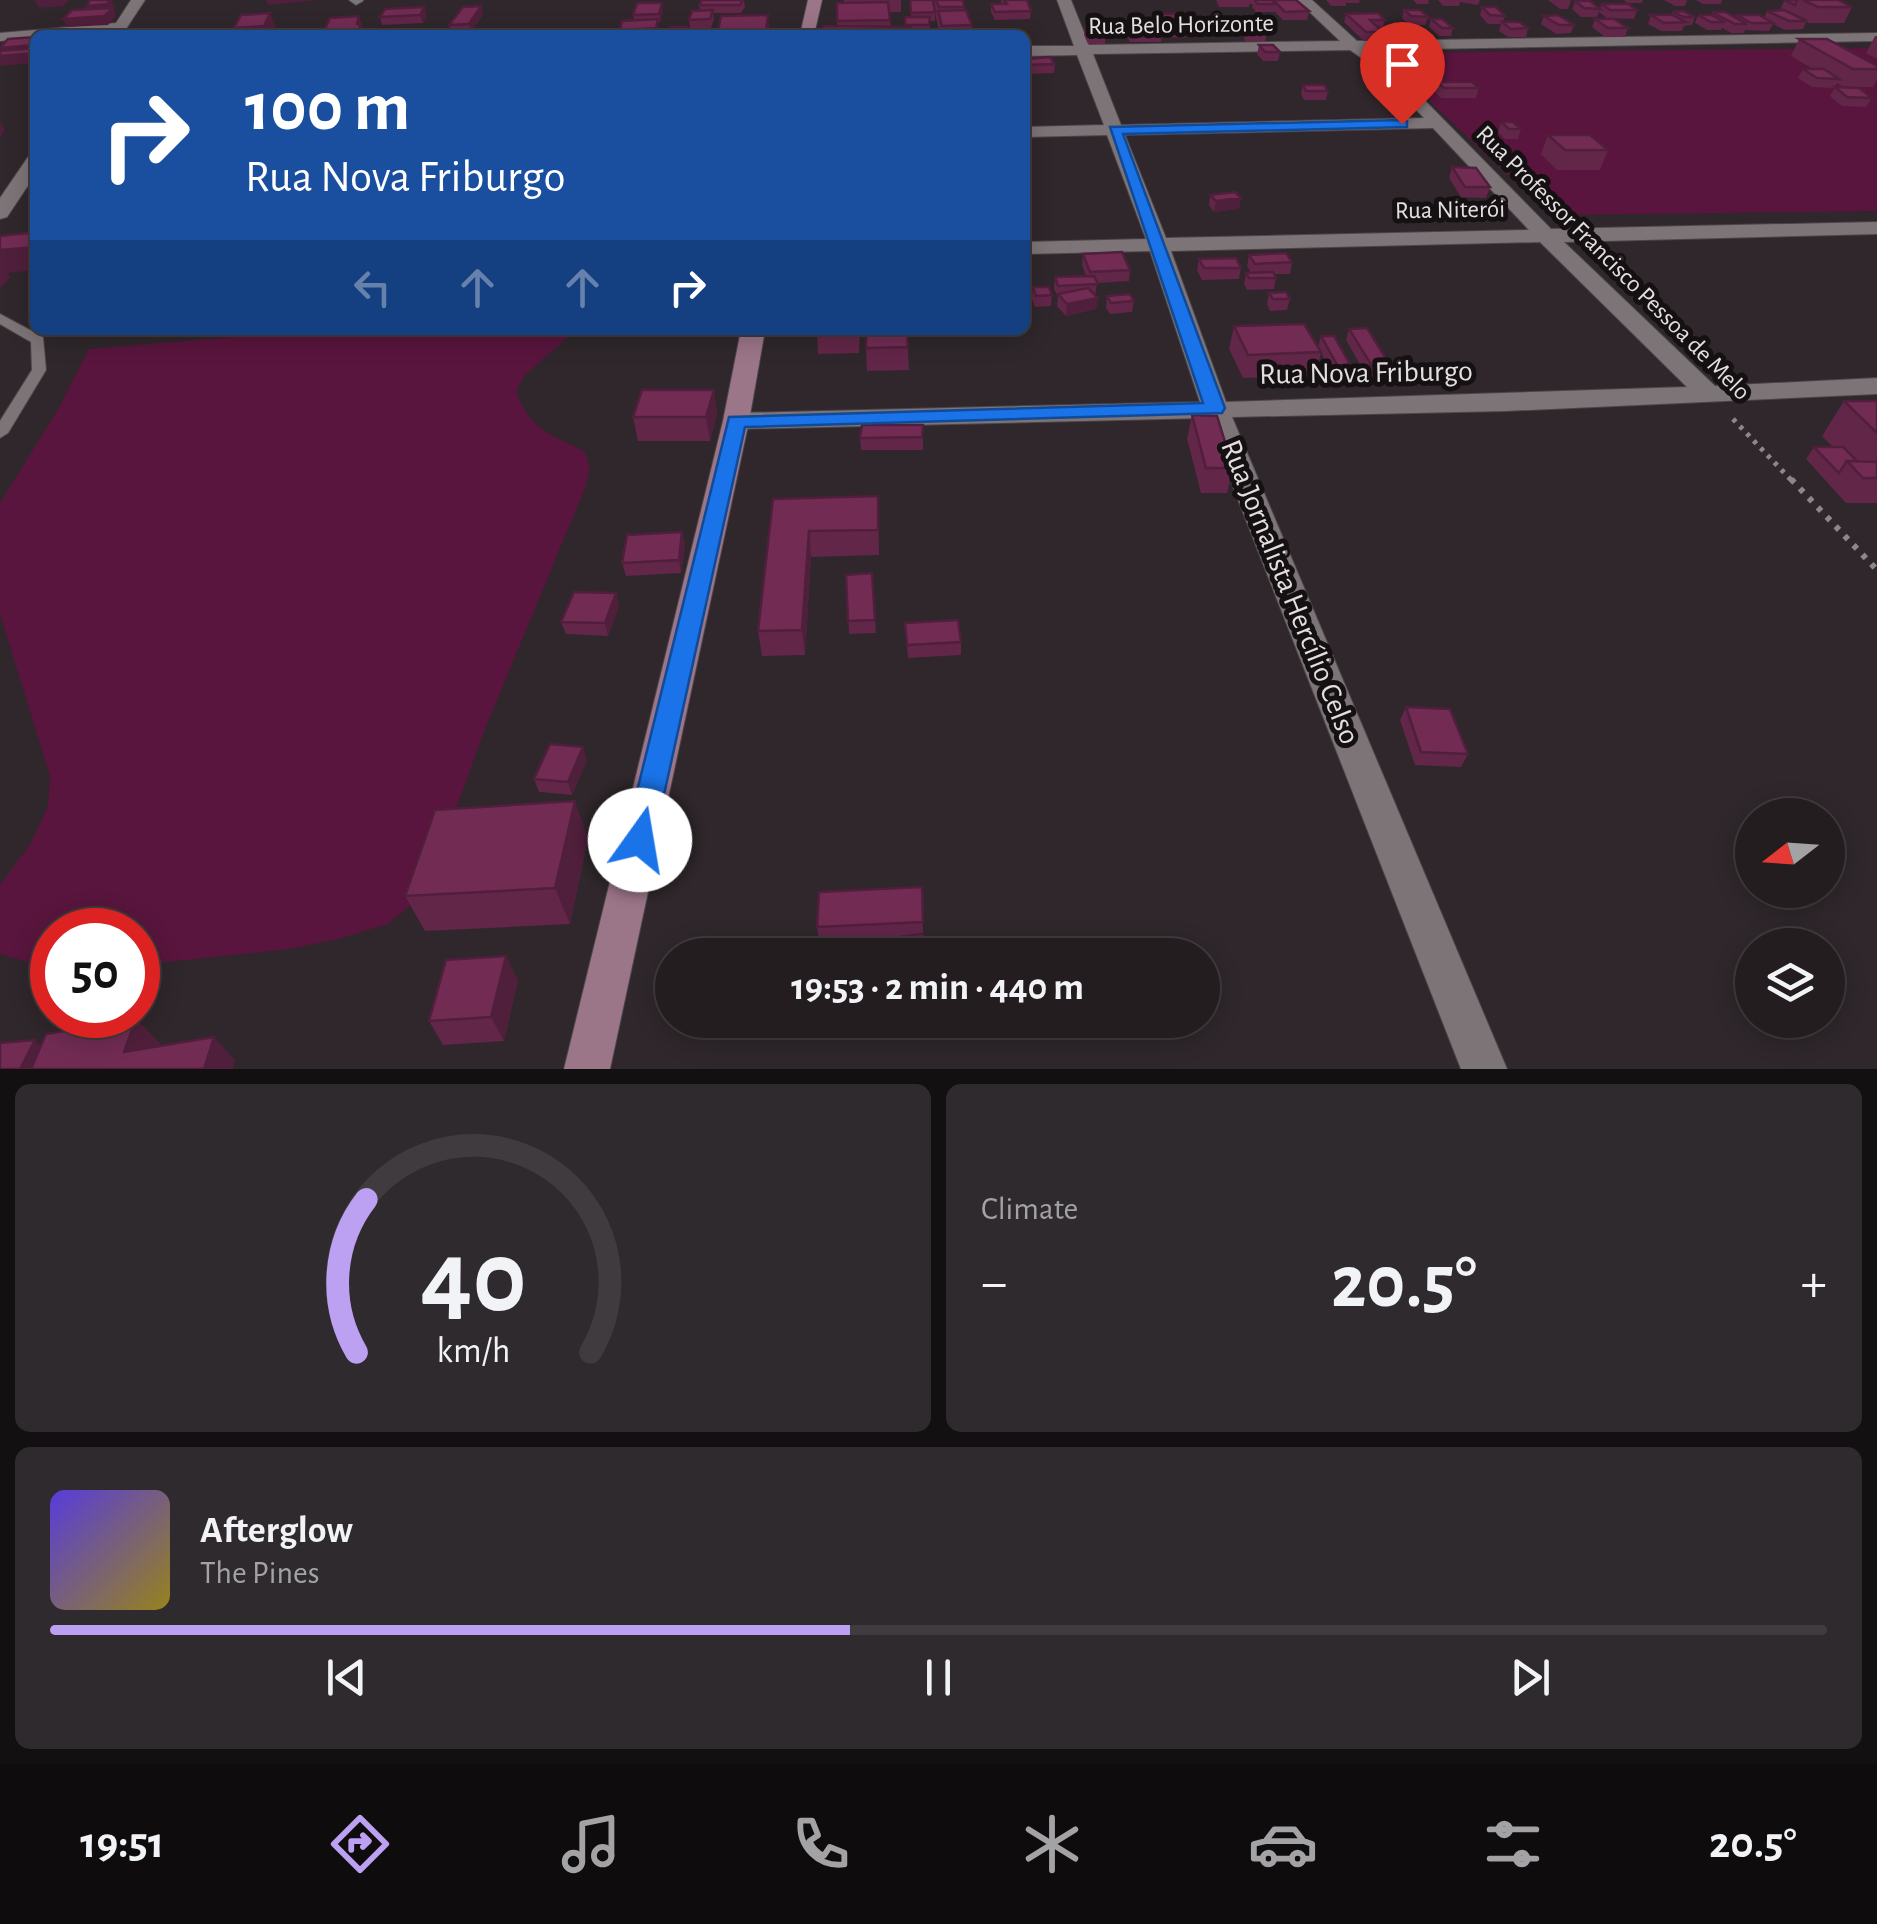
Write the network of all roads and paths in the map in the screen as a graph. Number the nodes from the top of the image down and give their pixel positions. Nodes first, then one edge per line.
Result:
1 (138, 0) edge
2 (816, 0) edge
3 (1064, 0) edge
4 (1304, 0) edge
5 (119, 30) edge
6 (808, 30) edge
7 (30, 35) edge
8 (0, 37) edge
9 (1877, 37) edge
10 (1350, 44) junction
11 (1080, 50) junction
12 (1030, 51) edge
13 (1438, 123) junction
14 (1115, 130) junction
15 (1030, 132) edge
16 (30, 168) edge
17 (0, 212) edge
18 (1877, 228) edge
19 (1546, 236) junction
20 (1158, 244) junction
21 (1030, 248) edge
22 (0, 318) edge
23 (751, 335) edge
24 (1877, 386) edge
25 (1710, 395) junction
26 (1215, 408) junction
27 (736, 421) junction
28 (0, 433) edge
29 (1877, 570) edge
30 (587, 1069) edge
31 (1484, 1069) edge

1 - 5 street
2 - 6 main road
3 - 11 street, Rua Jornalista Hercílio Celso
4 - 10 street, Rua Professor Francisco Pessoa de Melo
7 - 8 street
9 - 10 street, Rua Belo Horizonte
10 - 11 street, Rua Belo Horizonte
10 - 13 street, Rua Professor Francisco Pessoa de Melo
11 - 12 street, Rua Belo Horizonte
11 - 14 street, Rua Jornalista Hercílio Celso
13 - 14 street
13 - 19 street, Rua Professor Francisco Pessoa de Melo
14 - 15 street
14 - 20 street, Rua Jornalista Hercílio Celso
16 - 17 street
18 - 19 street, Rua Niterói
19 - 20 street, Rua Niterói
19 - 25 street, Rua Professor Francisco Pessoa de Melo
20 - 21 street, Rua Niterói
20 - 26 street, Rua Jornalista Hercílio Celso
22 - 28 lane
23 - 27 main road
24 - 25 street, Rua Nova Friburgo
25 - 26 street, Rua Nova Friburgo
25 - 29 path, Rua Professor Francisco Pessoa de Melo
26 - 27 street, Rua Nova Friburgo
26 - 31 street, Rua Jornalista Hercílio Celso
27 - 30 main road

